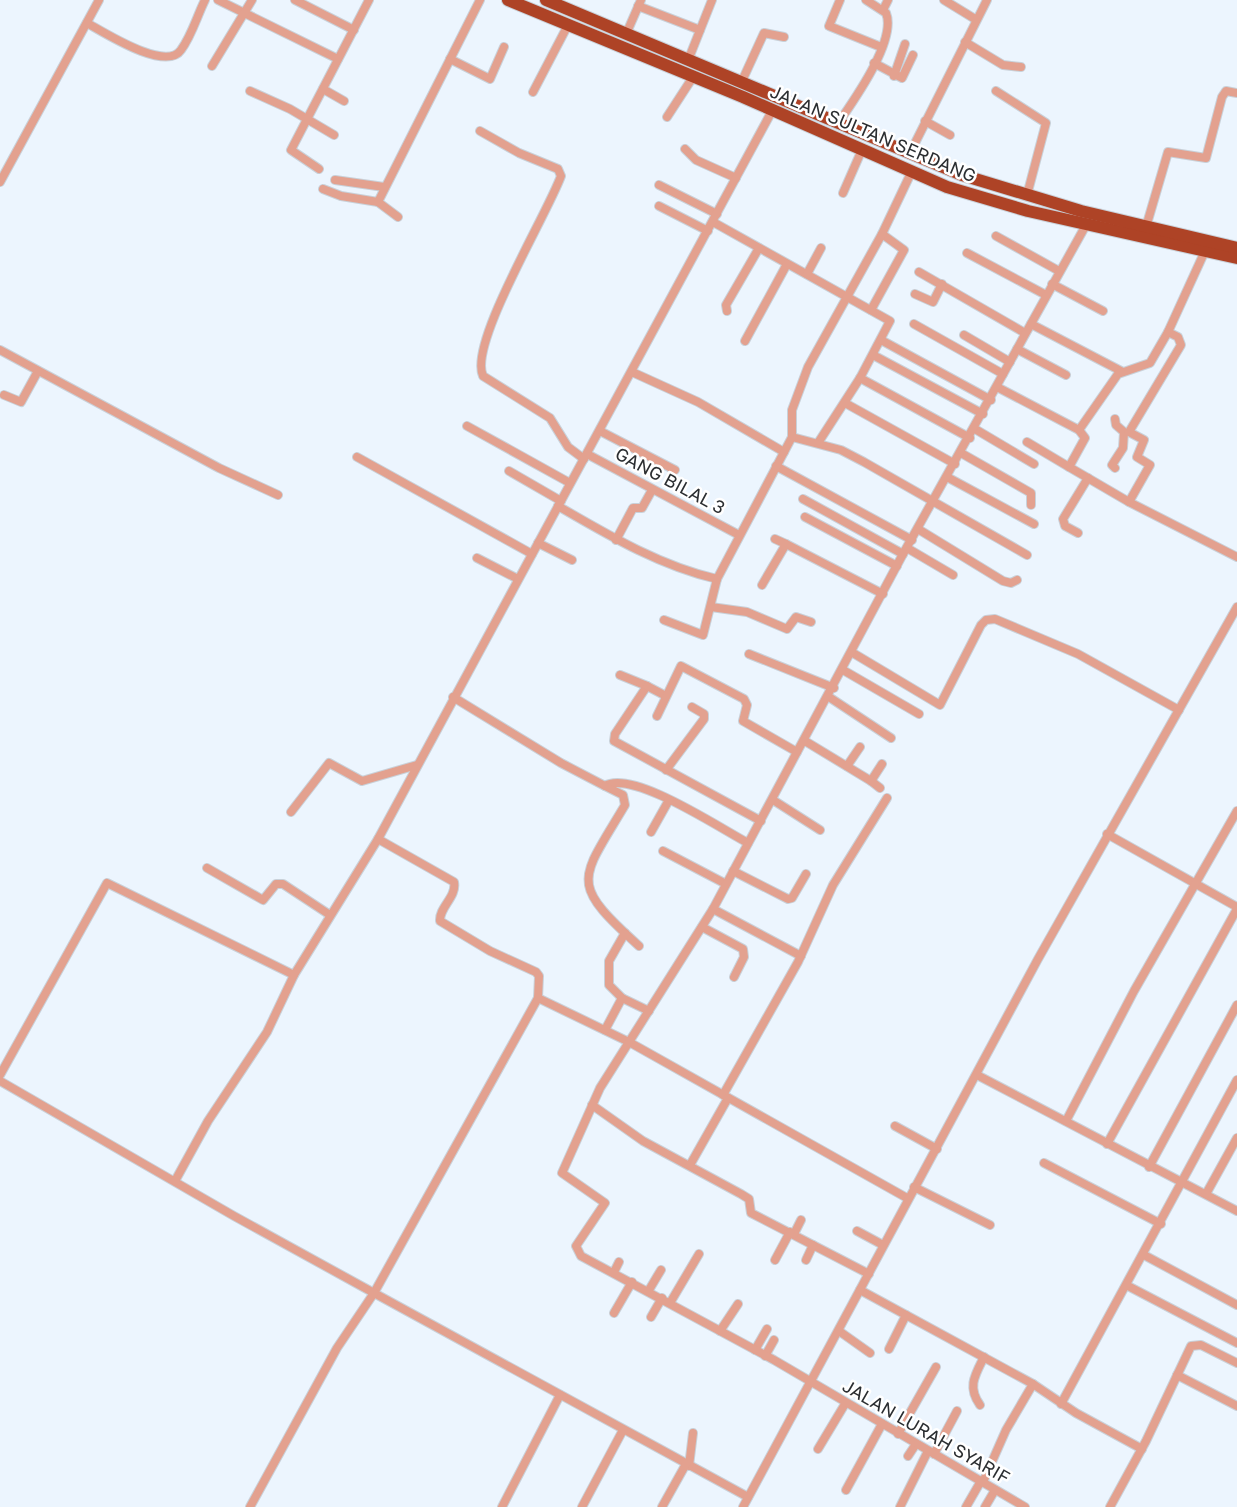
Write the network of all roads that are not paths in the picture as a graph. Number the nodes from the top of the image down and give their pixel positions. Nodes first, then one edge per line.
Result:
1 (99, 0) edge
2 (205, 0) edge
3 (218, 0) edge
4 (252, 0) edge
5 (295, 0) edge
6 (369, 0) edge
7 (480, 0) edge
8 (508, 0) edge
9 (546, 0) edge
10 (712, 0) edge
11 (840, 0) edge
12 (866, 0) edge
13 (888, 0) edge
14 (944, 0) edge
15 (987, 0) edge
16 (640, 3) edge
17 (883, 10) junction
18 (245, 12) junction
19 (975, 19) junction
20 (87, 23) junction
21 (568, 25) junction
22 (354, 30) junction
23 (700, 30) junction
24 (627, 32) junction
25 (784, 37) dead end
26 (643, 39) junction
27 (965, 42) junction
28 (905, 44) dead end
29 (503, 47) dead end
30 (881, 47) junction
31 (637, 53) junction
32 (913, 55) dead end
33 (689, 58) junction
34 (450, 59) junction
35 (338, 60) junction
36 (874, 63) junction
37 (212, 66) dead end
38 (1021, 67) dead end
39 (894, 76) junction
40 (693, 77) junction
41 (742, 81) junction
42 (323, 89) junction
43 (250, 91) dead end
44 (996, 91) dead end
45 (533, 92) dead end
46 (1237, 93) edge
47 (344, 101) dead end
48 (772, 111) junction
49 (667, 117) dead end
50 (306, 119) junction
51 (925, 121) junction
52 (839, 122) junction
53 (480, 131) dead end
54 (334, 135) dead end
55 (950, 135) dead end
56 (684, 149) dead end
57 (861, 152) junction
58 (910, 153) junction
59 (319, 169) dead end
60 (911, 173) junction
61 (736, 178) junction
62 (335, 180) dead end
63 (345, 181) junction
64 (0, 182) edge
65 (659, 185) dead end
66 (384, 187) junction
67 (323, 189) dead end
68 (843, 193) dead end
69 (1027, 195) junction
70 (341, 196) junction
71 (378, 202) junction
72 (659, 206) dead end
73 (398, 216) dead end
74 (715, 218) junction
75 (1086, 225) junction
76 (1146, 226) junction
77 (708, 231) junction
78 (883, 234) junction
79 (996, 236) dead end
80 (759, 248) junction
81 (821, 248) dead end
82 (1237, 248) edge
83 (1205, 251) junction
84 (967, 253) dead end
85 (1237, 258) edge
86 (788, 264) junction
87 (1059, 271) junction
88 (919, 272) dead end
89 (807, 274) junction
90 (942, 284) junction
91 (1052, 284) junction
92 (915, 294) dead end
93 (1046, 295) junction
94 (848, 296) junction
95 (871, 310) junction
96 (727, 311) dead end
97 (1103, 311) dead end
98 (914, 324) dead end
99 (1031, 324) junction
100 (1168, 332) junction
101 (1026, 333) junction
102 (964, 335) dead end
103 (881, 340) junction
104 (745, 341) dead end
105 (1017, 349) junction
106 (0, 350) edge
107 (873, 355) junction
108 (1010, 362) junction
109 (38, 371) junction
110 (632, 372) junction
111 (1121, 372) junction
112 (1003, 374) junction
113 (1066, 375) dead end
114 (860, 378) junction
115 (997, 387) junction
116 (5, 395) dead end
117 (990, 400) junction
118 (845, 403) junction
119 (983, 414) junction
120 (1115, 419) dead end
121 (467, 426) dead end
122 (1079, 430) junction
123 (600, 431) junction
124 (1126, 432) junction
125 (972, 433) junction
126 (792, 437) junction
127 (1027, 442) dead end
128 (818, 443) junction
129 (784, 452) junction
130 (961, 453) junction
131 (585, 456) junction
132 (357, 457) dead end
133 (955, 464) junction
134 (1034, 464) dead end
135 (776, 466) junction
136 (1069, 467) junction
137 (1115, 468) dead end
138 (675, 470) dead end
139 (509, 471) dead end
140 (947, 477) junction
141 (1088, 478) junction
142 (570, 484) junction
143 (652, 490) junction
144 (278, 495) dead end
145 (833, 496) junction
146 (803, 499) dead end
147 (933, 502) junction
148 (1129, 502) junction
149 (560, 504) junction
150 (1031, 505) dead end
151 (823, 512) junction
152 (805, 517) dead end
153 (1034, 524) dead end
154 (918, 529) junction
155 (1078, 533) dead end
156 (739, 535) junction
157 (775, 539) dead end
158 (616, 540) junction
159 (538, 543) junction
160 (786, 544) junction
161 (907, 547) junction
162 (532, 554) junction
163 (1027, 555) dead end
164 (1237, 557) edge
165 (477, 558) dead end
166 (572, 561) dead end
167 (897, 566) junction
168 (953, 575) dead end
169 (518, 579) junction
170 (717, 579) junction
171 (1017, 580) dead end
172 (762, 585) dead end
173 (881, 597) junction
174 (710, 604) junction
175 (1237, 607) edge
176 (664, 620) dead end
177 (811, 622) dead end
178 (853, 653) junction
179 (749, 654) dead end
180 (843, 670) junction
181 (620, 675) dead end
182 (647, 686) junction
183 (834, 688) junction
184 (666, 696) junction
185 (453, 697) junction
186 (829, 697) junction
187 (692, 707) dead end
188 (1179, 710) junction
189 (919, 714) dead end
190 (657, 716) dead end
191 (891, 738) dead end
192 (805, 741) junction
193 (860, 747) dead end
194 (797, 752) junction
195 (882, 764) dead end
196 (417, 765) junction
197 (847, 766) junction
198 (666, 770) junction
199 (871, 781) junction
200 (606, 786) junction
201 (880, 788) dead end
202 (887, 798) dead end
203 (669, 800) junction
204 (773, 800) junction
205 (1237, 811) edge
206 (291, 812) dead end
207 (761, 821) junction
208 (820, 830) dead end
209 (651, 832) dead end
210 (1107, 834) junction
211 (378, 839) junction
212 (748, 843) junction
213 (663, 850) dead end
214 (207, 868) dead end
215 (733, 871) junction
216 (806, 874) dead end
217 (1198, 883) junction
218 (726, 884) junction
219 (1237, 908) edge
220 (713, 909) junction
221 (330, 915) junction
222 (702, 927) junction
223 (625, 933) junction
224 (639, 946) dead end
225 (801, 956) junction
226 (295, 975) junction
227 (734, 977) dead end
228 (538, 998) junction
229 (622, 998) junction
230 (1237, 1005) edge
231 (649, 1011) junction
232 (605, 1030) junction
233 (629, 1042) junction
234 (0, 1075) edge
235 (977, 1075) junction
236 (1237, 1080) edge
237 (0, 1081) edge
238 (725, 1097) junction
239 (592, 1105) junction
240 (1066, 1121) junction
241 (895, 1126) dead end
242 (1237, 1138) edge
243 (1107, 1144) junction
244 (937, 1149) junction
245 (1044, 1163) dead end
246 (690, 1165) junction
247 (1149, 1167) junction
248 (175, 1181) junction
249 (1183, 1182) junction
250 (914, 1187) junction
251 (1206, 1194) junction
252 (907, 1198) junction
253 (1237, 1211) edge
254 (801, 1220) dead end
255 (1161, 1224) junction
256 (990, 1225) dead end
257 (857, 1231) dead end
258 (792, 1233) junction
259 (813, 1245) junction
260 (883, 1245) junction
261 (699, 1254) dead end
262 (1144, 1255) junction
263 (775, 1260) dead end
264 (806, 1260) dead end
265 (620, 1262) dead end
266 (661, 1270) dead end
267 (614, 1272) junction
268 (869, 1274) junction
269 (632, 1282) junction
270 (1128, 1286) junction
271 (649, 1290) junction
272 (860, 1290) junction
273 (374, 1293) junction
274 (666, 1300) junction
275 (738, 1304) dead end
276 (1237, 1305) edge
277 (614, 1313) dead end
278 (906, 1315) junction
279 (651, 1317) dead end
280 (767, 1329) dead end
281 (720, 1331) junction
282 (839, 1332) junction
283 (774, 1340) dead end
284 (1237, 1343) edge
285 (889, 1349) dead end
286 (755, 1350) junction
287 (870, 1353) dead end
288 (765, 1356) junction
289 (984, 1357) junction
290 (1237, 1363) edge
291 (936, 1367) dead end
292 (1177, 1375) junction
293 (811, 1384) junction
294 (1033, 1384) junction
295 (560, 1395) junction
296 (845, 1404) junction
297 (1061, 1404) junction
298 (979, 1405) dead end
299 (1237, 1406) edge
300 (957, 1411) dead end
301 (882, 1424) junction
302 (623, 1430) junction
303 (693, 1433) dead end
304 (898, 1434) junction
305 (916, 1444) junction
306 (818, 1449) dead end
307 (1142, 1449) junction
308 (931, 1453) junction
309 (908, 1456) dead end
310 (687, 1465) junction
311 (982, 1482) junction
312 (846, 1490) dead end
313 (995, 1490) junction
314 (748, 1496) junction
315 (250, 1507) edge
316 (502, 1507) edge
317 (582, 1507) edge
318 (662, 1507) edge
319 (743, 1507) edge
320 (900, 1507) edge
321 (966, 1507) edge
322 (985, 1507) edge
323 (1025, 1507) edge
324 (1110, 1507) edge

1 - 20 street
2 - 20 street
3 - 18 street
4 - 18 street
5 - 22 street
6 - 22 street
7 - 34 street
8 - 21 highway, JALAN SULTAN SERDANG
9 - 24 highway, JALAN SULTAN SERDANG
10 - 23 street
11 - 30 street
12 - 17 street
13 - 17 street
14 - 19 street
15 - 19 street
16 - 23 street
16 - 24 street
17 - 30 street
18 - 35 street
18 - 37 street
19 - 27 street
20 - 64 street
21 - 31 highway, JALAN SULTAN SERDANG
21 - 45 street
22 - 35 street
23 - 33 street
24 - 26 highway, JALAN SULTAN SERDANG
25 - 41 street
26 - 31 highway
26 - 33 highway, JALAN SULTAN SERDANG
27 - 38 street
27 - 51 street
28 - 39 street
29 - 34 street
30 - 36 street
31 - 40 highway, JALAN SULTAN SERDANG
32 - 39 street
33 - 41 highway, JALAN SULTAN SERDANG
34 - 66 street
35 - 42 street
36 - 39 street
36 - 52 street
40 - 48 highway, JALAN SULTAN SERDANG
40 - 49 street
41 - 52 highway, JALAN SULTAN SERDANG
42 - 47 street
42 - 50 street
43 - 50 street
44 - 69 street
46 - 76 street
48 - 57 highway, JALAN SULTAN SERDANG
48 - 61 street
50 - 54 street
50 - 59 street
51 - 55 street
51 - 58 street
52 - 58 highway, JALAN SULTAN SERDANG
53 - 131 street, GANG BILAL 3
56 - 61 street
57 - 60 highway, JALAN SULTAN SERDANG
57 - 68 street
58 - 69 highway, JALAN SULTAN SERDANG
60 - 75 highway, JALAN SULTAN SERDANG
60 - 78 street
61 - 74 street
62 - 63 street
63 - 66 street
63 - 70 street
65 - 74 street
66 - 71 street
67 - 70 street
69 - 76 highway, JALAN SULTAN SERDANG
70 - 71 street
71 - 73 street
72 - 77 street
74 - 77 street
74 - 80 street
75 - 83 highway, JALAN SULTAN SERDANG
75 - 87 street
76 - 82 highway, JALAN SULTAN SERDANG
77 - 110 street
78 - 94 street
78 - 95 street
79 - 87 street
80 - 86 street
80 - 96 street
81 - 89 street
83 - 85 highway, JALAN SULTAN SERDANG
83 - 100 street
84 - 93 street
86 - 89 street
86 - 104 street
87 - 91 street
88 - 90 street
89 - 94 street
90 - 92 street
90 - 101 street
91 - 93 street
91 - 97 street
93 - 99 street
94 - 95 street
94 - 126 street
95 - 103 street
98 - 112 street
99 - 101 street
99 - 111 street
100 - 111 street
100 - 124 street
101 - 105 street
102 - 108 street
103 - 107 street
103 - 117 street
105 - 108 street
105 - 113 street
106 - 109 street
107 - 114 street
107 - 119 street
108 - 112 street
109 - 116 street
109 - 144 street
110 - 123 street
110 - 129 street
111 - 122 street
112 - 115 street
114 - 118 street
114 - 125 street
115 - 117 street
115 - 122 street
117 - 119 street
118 - 128 street
118 - 133 street
119 - 125 street
120 - 124 street
121 - 142 street
122 - 136 street
123 - 131 street
123 - 138 street
124 - 137 street
124 - 148 street
125 - 130 street
125 - 134 street
126 - 128 street
126 - 129 street
127 - 136 street
128 - 147 street
129 - 135 street
130 - 133 street
130 - 150 street
131 - 142 street
131 - 143 street, GANG BILAL 3
132 - 162 street
133 - 140 street
135 - 145 street
135 - 156 street
136 - 141 street
139 - 149 street
140 - 147 street
140 - 153 street
141 - 148 street
141 - 155 street
142 - 149 street
143 - 156 street, GANG BILAL 3
143 - 158 street
145 - 151 street
145 - 161 street
146 - 151 street
147 - 154 street
147 - 163 street
148 - 164 street
149 - 158 street
149 - 159 street
151 - 161 street
152 - 167 street
154 - 161 street
154 - 171 street
156 - 170 street
157 - 160 street
158 - 170 street
159 - 162 street
159 - 166 street
160 - 172 street
160 - 173 street
161 - 167 street
161 - 168 street
162 - 169 street
165 - 169 street
167 - 173 street
169 - 185 street
170 - 174 street
173 - 178 street
174 - 176 street
174 - 177 street
175 - 188 street
178 - 180 street
178 - 188 street
179 - 183 street
180 - 183 street
180 - 189 street
181 - 182 street
182 - 184 street
182 - 198 street
183 - 186 street
184 - 190 street
184 - 194 street
185 - 196 street
185 - 200 street
186 - 191 street
186 - 192 street
187 - 198 street
188 - 210 street
192 - 194 street
192 - 197 street
193 - 197 street
194 - 204 street
195 - 199 street
196 - 206 street
196 - 211 street
197 - 199 street
198 - 207 street
199 - 201 street
200 - 203 street
200 - 223 street
202 - 225 street
203 - 209 street
203 - 212 street
204 - 207 street
204 - 208 street
205 - 217 street
207 - 212 street
210 - 217 street
210 - 235 street
211 - 221 street
211 - 228 street
212 - 215 street
213 - 218 street
214 - 221 street
215 - 216 street
215 - 218 street
217 - 219 street
217 - 240 street
218 - 220 street
219 - 243 street
220 - 222 street
220 - 225 street
221 - 226 street
222 - 227 street
222 - 231 street
223 - 224 street
223 - 229 street
225 - 238 street
226 - 234 street
226 - 248 street
228 - 232 street
228 - 273 street
229 - 231 street
229 - 232 street
230 - 247 street
231 - 233 street
232 - 233 street
233 - 238 street
233 - 239 street
235 - 240 street
235 - 244 street
236 - 249 street
237 - 248 street
238 - 246 street
238 - 252 street
239 - 246 street
239 - 267 street, JALAN LURAH SYARIF
240 - 243 street
241 - 244 street
242 - 251 street
243 - 247 street
244 - 250 street
245 - 255 street
246 - 258 street
247 - 249 street
248 - 273 street
249 - 251 street
249 - 255 street
250 - 252 street
250 - 256 street
251 - 253 street
252 - 260 street
254 - 258 street
255 - 262 street
257 - 260 street
258 - 259 street
258 - 263 street
259 - 264 street
259 - 268 street
260 - 268 street
261 - 274 street
262 - 270 street
262 - 276 street
265 - 267 street
266 - 271 street
267 - 269 street, JALAN LURAH SYARIF
268 - 272 street
269 - 271 street, JALAN LURAH SYARIF
269 - 277 street
270 - 284 street
270 - 297 street
271 - 274 street, JALAN LURAH SYARIF
272 - 278 street
272 - 282 street
273 - 295 street
273 - 315 street
274 - 279 street
274 - 281 street, JALAN LURAH SYARIF
275 - 281 street
278 - 285 street
278 - 289 street
280 - 286 street
281 - 286 street, JALAN LURAH SYARIF
282 - 287 street
282 - 293 street
283 - 288 street
286 - 288 street, JALAN LURAH SYARIF
288 - 293 street, JALAN LURAH SYARIF
289 - 294 street
289 - 298 street
290 - 292 street
291 - 304 street
292 - 299 street
292 - 307 street
293 - 296 street, JALAN LURAH SYARIF
293 - 314 street
294 - 297 street
294 - 311 street
295 - 302 street
295 - 316 street
296 - 301 street, JALAN LURAH SYARIF
296 - 306 street
297 - 307 street
300 - 308 street
301 - 304 street, JALAN LURAH SYARIF
301 - 312 street
302 - 310 street
302 - 317 street
303 - 310 street
304 - 305 street, JALAN LURAH SYARIF
305 - 308 street, JALAN LURAH SYARIF
305 - 309 street
307 - 324 street
308 - 311 street, JALAN LURAH SYARIF
308 - 320 street
310 - 314 street
310 - 318 street
311 - 313 street, JALAN LURAH SYARIF
311 - 321 street
313 - 322 street
313 - 323 street, JALAN LURAH SYARIF
314 - 319 street

